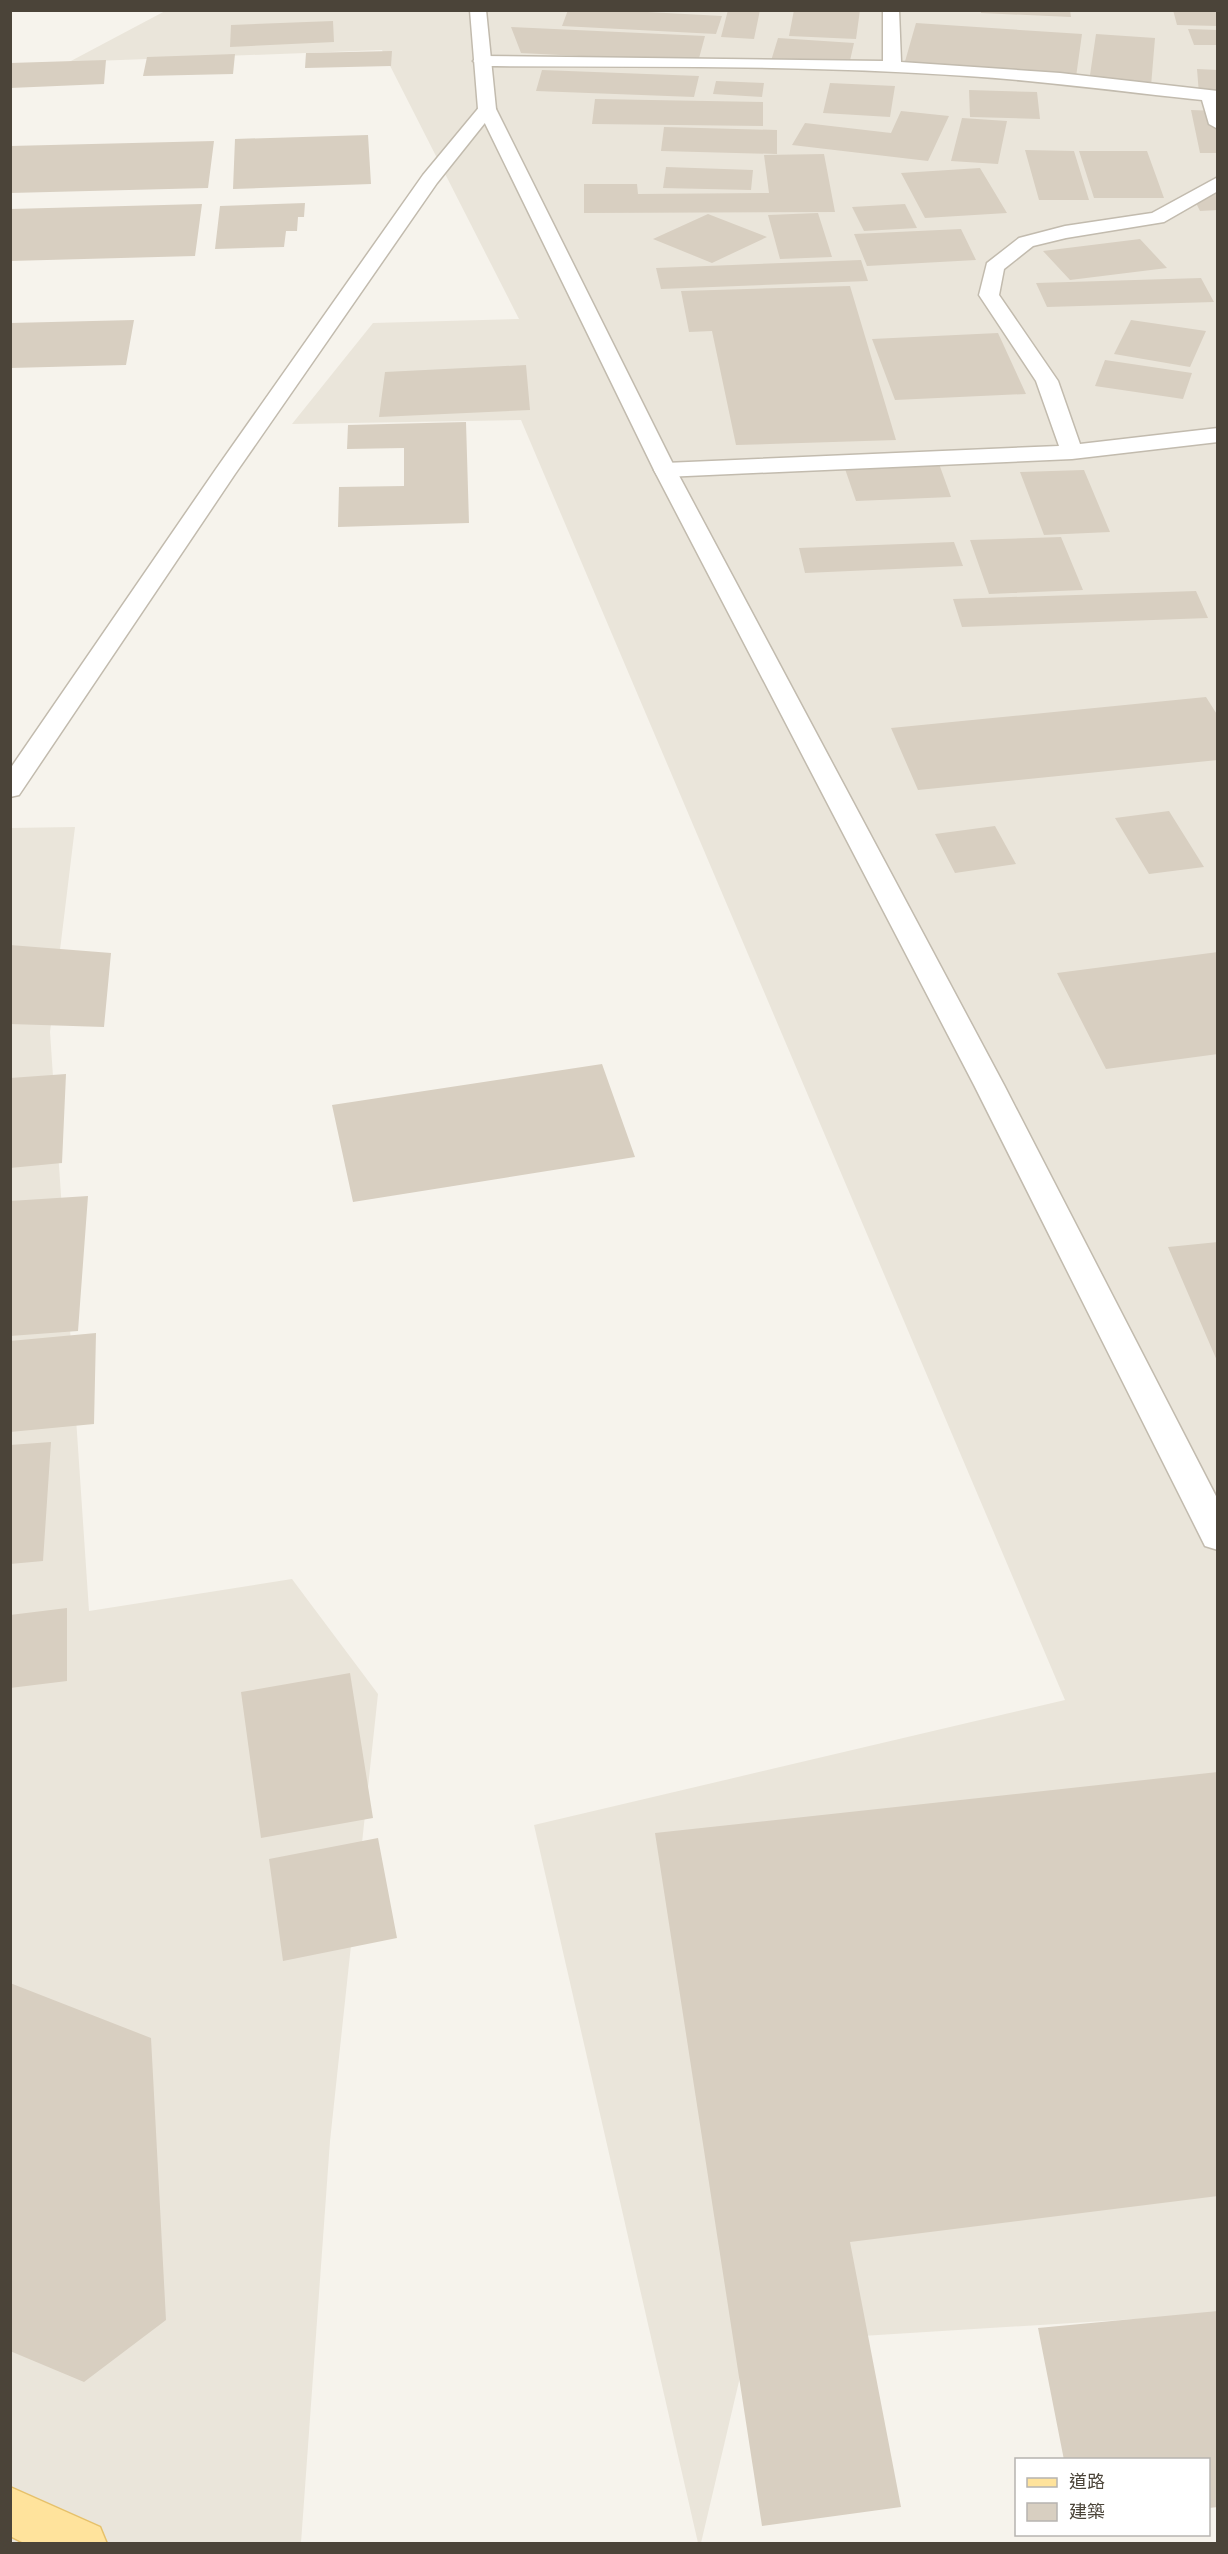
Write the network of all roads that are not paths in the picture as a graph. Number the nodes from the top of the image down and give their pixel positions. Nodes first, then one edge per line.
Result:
1 (478, 10) edge
2 (891, 10) edge
3 (482, 61) junction
4 (892, 68) junction
5 (1214, 95) edge
6 (487, 109) junction
7 (1218, 124) edge
8 (1218, 183) edge
9 (1218, 435) edge
10 (1072, 452) junction
11 (665, 470) junction
12 (10, 789) edge
13 (1218, 1536) edge
14 (10, 2511) edge
15 (83, 2544) edge

1 - 3 street
2 - 4 street
3 - 4 street
3 - 6 street
4 - 5 street
5 - 7 street
6 - 11 street
6 - 12 street
8 - 10 street
9 - 10 street
10 - 11 street
11 - 13 street
14 - 15 main road

